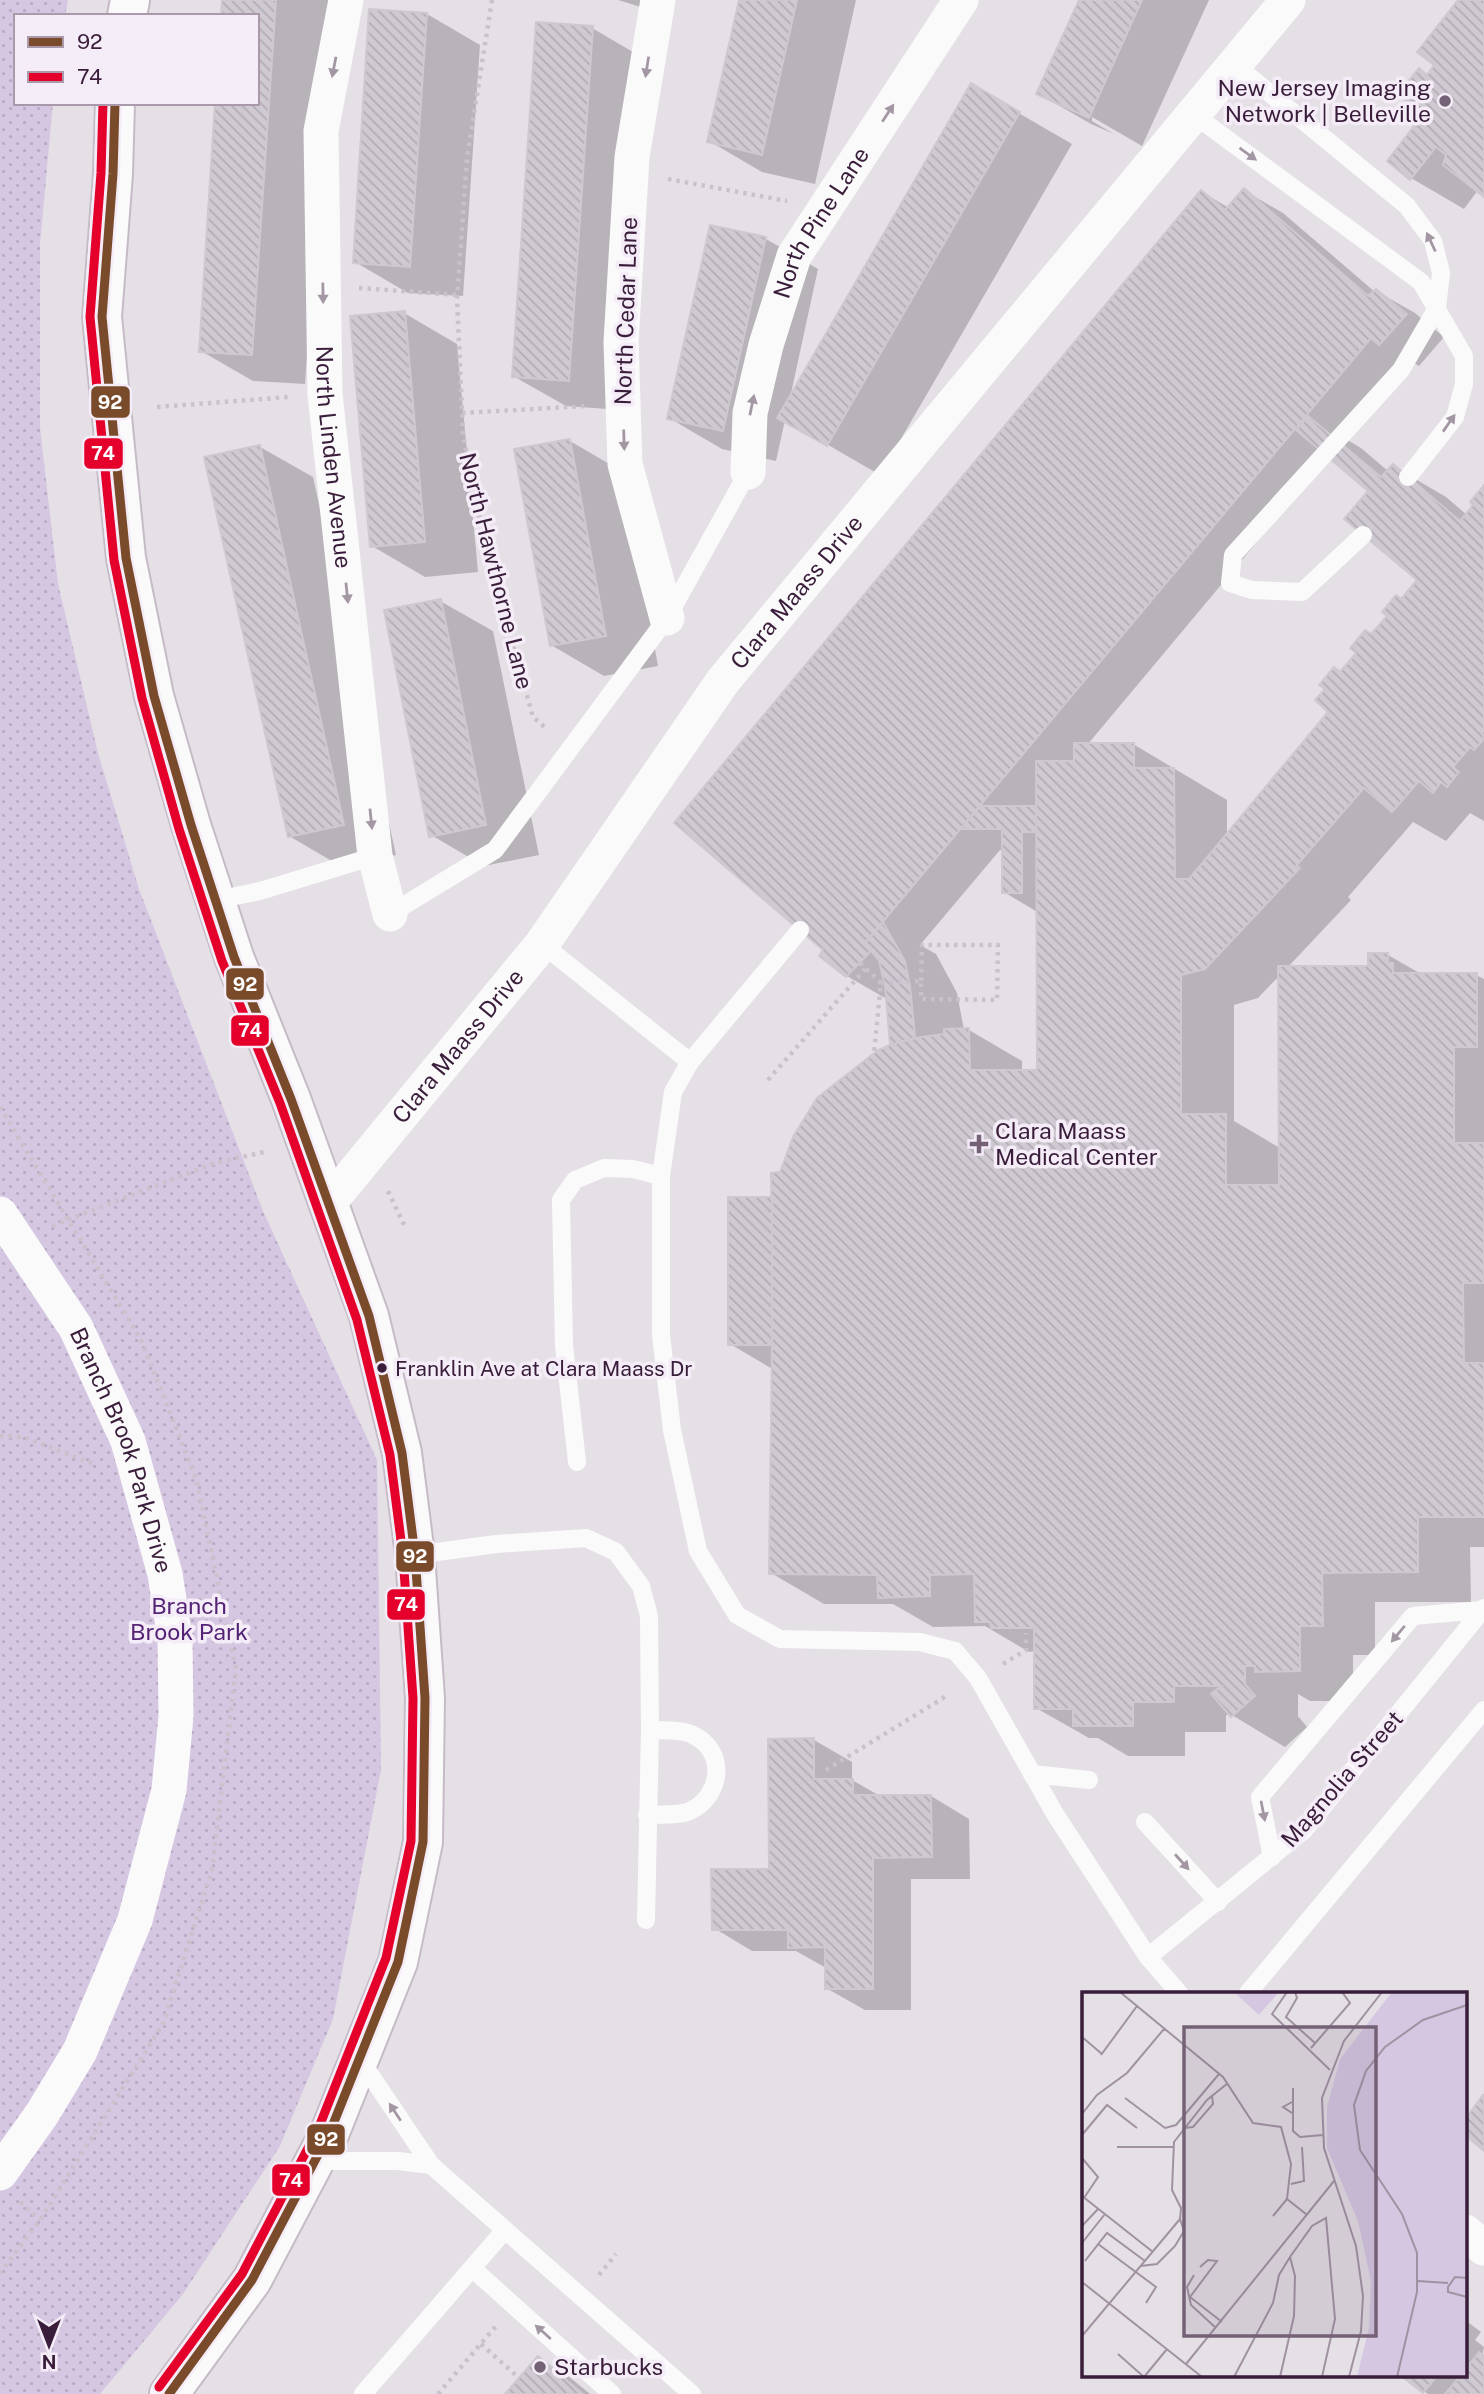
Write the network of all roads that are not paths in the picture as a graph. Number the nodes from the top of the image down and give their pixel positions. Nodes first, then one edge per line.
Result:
1 (346, 0) edge
2 (658, 0) edge
3 (961, 0) edge
4 (1288, 0) edge
5 (1234, 64) junction
6 (115, 105) edge
7 (1193, 114) junction
8 (1437, 308) junction
9 (748, 472) joint
10 (1408, 477) dead end
11 (1363, 535) dead end
12 (667, 618) junction
13 (376, 856) junction
14 (216, 900) junction
15 (390, 914) joint
16 (800, 930) dead end
17 (542, 944) junction
18 (690, 1062) junction
19 (661, 1175) junction
20 (329, 1203) junction
21 (0, 1213) edge
22 (577, 1462) dead end
23 (415, 1555) junction
24 (1483, 1609) edge
25 (1484, 1710) edge
26 (650, 1730) junction
27 (1032, 1774) junction
28 (1089, 1780) dead end
29 (647, 1815) junction
30 (1145, 1822) dead end
31 (1272, 1857) junction
32 (1218, 1902) junction
33 (646, 1920) dead end
34 (1149, 1957) junction
35 (1178, 1992) edge
36 (1249, 1992) edge
37 (359, 2058) junction
38 (315, 2161) junction
39 (431, 2165) junction
40 (0, 2172) edge
41 (505, 2230) junction
42 (1466, 2233) edge
43 (1484, 2248) edge
44 (472, 2268) junction
45 (169, 2394) edge
46 (363, 2394) edge
47 (612, 2394) edge
48 (692, 2394) edge

1 -> 13 street, North Linden Avenue
2 -> 12 street, North Cedar Lane
9 -> 3 street, North Pine Lane
4 - 5 street, Clara Maass Drive
5 - 7 street, Clara Maass Drive
8 -> 5 lane
6 - 14 main road
7 -> 8 lane
7 - 17 street, Clara Maass Drive
10 -> 8 lane
8 - 11 lane
9 - 12 lane
12 - 15 lane
13 - 14 lane
13 - 15 street, North Linden Avenue
14 - 20 main road
16 - 18 lane
17 - 18 lane
17 - 20 street, Clara Maass Drive
18 - 19 lane
19 - 22 lane
19 - 27 lane
20 - 23 main road
21 - 40 street, Branch Brook Park Drive
23 - 26 lane
23 - 37 main road
24 - 31 lane, Magnolia Street
24 -> 31 lane
25 - 36 lane
26 - 29 lane
26 - 29 lane
27 - 28 lane
27 - 34 lane
29 - 33 lane
30 -> 32 lane
31 - 32 lane, Magnolia Street
32 - 34 lane, Magnolia Street
34 - 35 lane
37 - 38 main road
39 -> 37 lane
38 - 39 lane
38 - 45 main road
39 - 41 lane
41 - 44 lane
41 - 48 lane
42 - 43 street
44 - 46 lane
47 -> 44 lane

